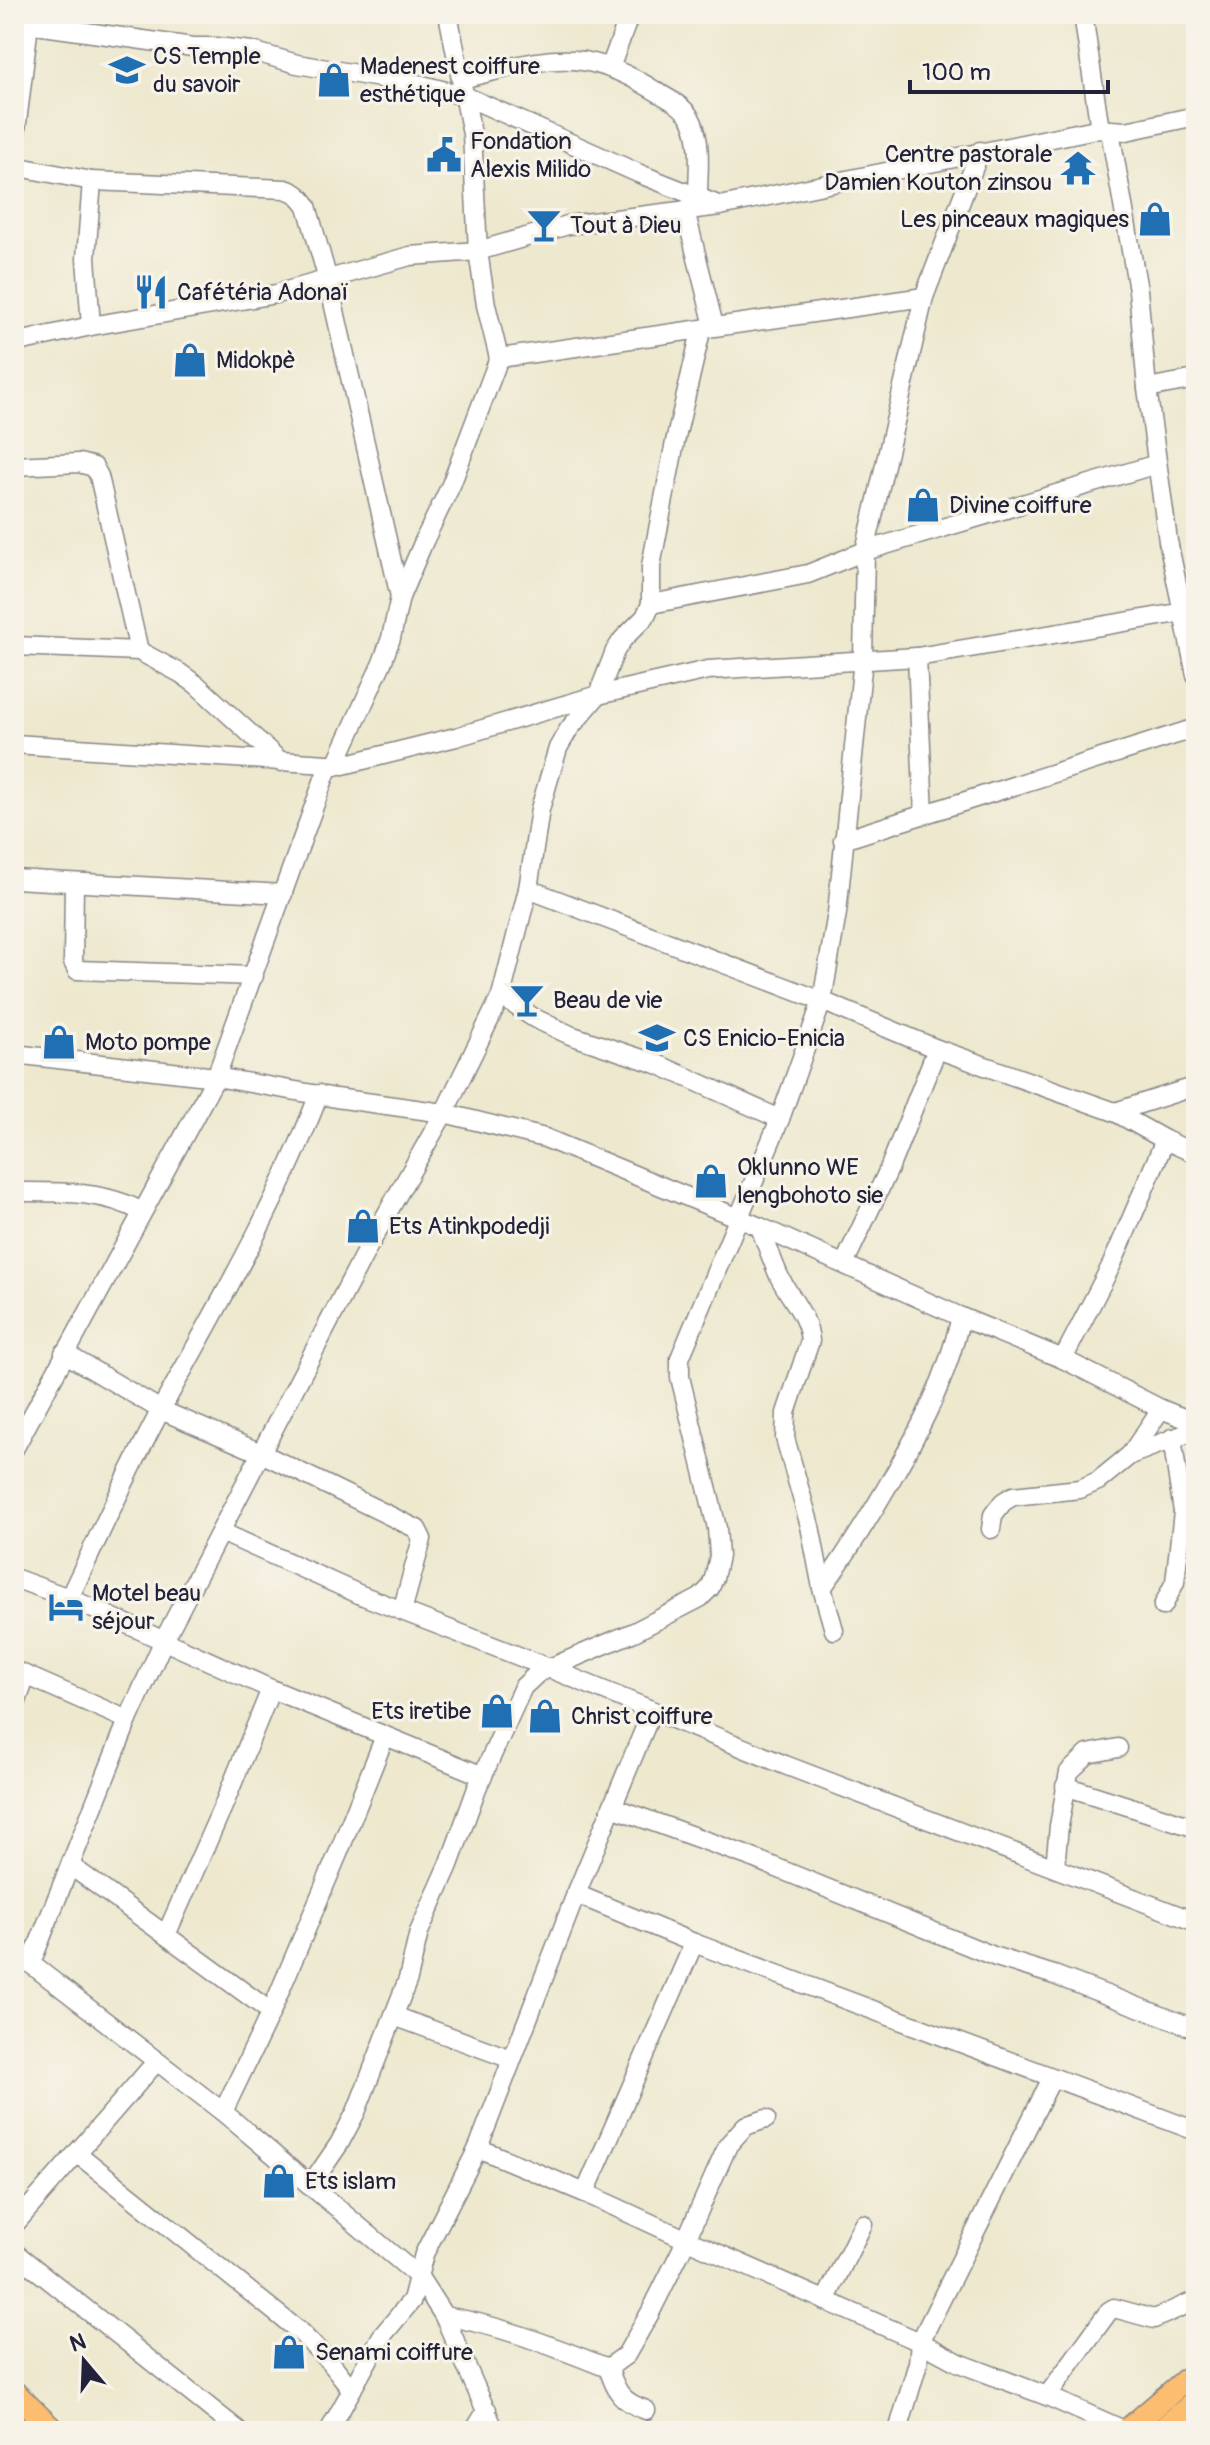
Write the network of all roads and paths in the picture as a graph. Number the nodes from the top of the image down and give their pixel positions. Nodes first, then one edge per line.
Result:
1 (448, 14) edge
2 (630, 14) edge
3 (1083, 14) edge
4 (23, 21) edge
5 (610, 68) junction
6 (463, 87) junction
7 (1196, 116) edge
8 (1103, 130) junction
9 (14, 147) edge
10 (980, 151) junction
11 (14, 166) edge
12 (92, 181) junction
13 (692, 204) junction
14 (478, 251) junction
15 (328, 280) junction
16 (924, 297) junction
17 (91, 326) junction
18 (708, 328) junction
19 (14, 343) edge
20 (499, 358) junction
21 (1196, 379) edge
22 (1147, 388) junction
23 (1157, 464) junction
24 (14, 466) edge
25 (865, 551) junction
26 (400, 597) junction
27 (651, 604) junction
28 (1189, 612) edge
29 (14, 646) edge
30 (139, 651) junction
31 (917, 657) junction
32 (863, 659) junction
33 (1196, 675) edge
34 (598, 695) junction
35 (1196, 728) edge
36 (14, 744) edge
37 (281, 762) junction
38 (332, 765) junction
39 (924, 815) junction
40 (843, 840) junction
41 (14, 879) edge
42 (74, 883) junction
43 (528, 889) junction
44 (283, 894) junction
45 (254, 976) junction
46 (501, 996) junction
47 (822, 1001) junction
48 (937, 1049) junction
49 (14, 1054) edge
50 (216, 1077) junction
51 (1196, 1086) edge
52 (319, 1094) junction
53 (1115, 1112) junction
54 (444, 1113) junction
55 (780, 1119) junction
56 (1165, 1140) junction
57 (1196, 1154) edge
58 (14, 1192) edge
59 (142, 1212) junction
60 (739, 1219) junction
61 (760, 1227) junction
62 (844, 1264) junction
63 (961, 1317) junction
64 (64, 1353) junction
65 (1063, 1359) junction
66 (1161, 1409) junction
67 (161, 1410) junction
68 (1196, 1423) edge
69 (1196, 1430) edge
70 (1172, 1438) junction
71 (14, 1449) edge
72 (263, 1454) junction
73 (1130, 1455) junction
74 (1190, 1518) edge
75 (991, 1529) dead end
76 (221, 1532) junction
77 (14, 1578) edge
78 (822, 1588) junction
79 (69, 1598) junction
80 (1163, 1606) dead end
81 (402, 1611) junction
82 (834, 1630) dead end
83 (164, 1640) junction
84 (549, 1668) junction
85 (20, 1673) edge
86 (271, 1689) junction
87 (14, 1709) edge
88 (652, 1711) junction
89 (128, 1720) junction
90 (385, 1736) junction
91 (1118, 1748) dead end
92 (483, 1776) junction
93 (1065, 1786) junction
94 (612, 1807) junction
95 (1196, 1828) edge
96 (71, 1866) junction
97 (1055, 1867) junction
98 (576, 1894) junction
99 (1196, 1922) edge
100 (166, 1935) junction
101 (694, 1943) junction
102 (14, 1951) edge
103 (31, 1963) junction
104 (271, 2012) junction
105 (394, 2016) junction
106 (1196, 2029) edge
107 (511, 2059) junction
108 (156, 2062) junction
109 (1052, 2078) junction
110 (223, 2112) junction
111 (766, 2119) dead end
112 (1196, 2131) edge
113 (478, 2148) junction
114 (78, 2154) junction
115 (311, 2185) junction
116 (585, 2193) junction
117 (863, 2224) dead end
118 (14, 2225) edge
119 (685, 2239) junction
120 (14, 2252) edge
121 (419, 2277) junction
122 (1196, 2300) edge
123 (825, 2301) junction
124 (444, 2316) junction
125 (920, 2342) junction
126 (608, 2368) junction
127 (1196, 2371) edge
128 (352, 2390) junction
129 (14, 2392) edge
130 (1047, 2396) junction
131 (1196, 2401) edge
132 (487, 2410) junction
133 (646, 2410) dead end
134 (54, 2431) edge
135 (239, 2431) edge
136 (329, 2431) edge
137 (474, 2431) edge
138 (495, 2431) edge
139 (898, 2431) edge
140 (1126, 2431) edge
141 (1160, 2431) edge

1 - 6 street
2 - 5 street
3 - 8 street
4 - 6 street
4 - 9 street
5 - 6 street
5 - 13 street
6 - 13 street
6 - 14 street
7 - 8 street
8 - 10 street
8 - 22 street
10 - 13 street
10 - 16 street
11 - 12 street
12 - 15 street
12 - 17 street
13 - 14 street
13 - 18 street
14 - 15 street
14 - 20 street
15 - 17 street
15 - 26 street
16 - 18 street
16 - 25 street
17 - 19 street
18 - 20 street
18 - 27 street
20 - 26 street
21 - 22 street
22 - 23 street
23 - 25 street
23 - 28 street
24 - 30 street
25 - 27 street
25 - 32 street
26 - 38 street
27 - 34 street
28 - 31 street
28 - 33 street
29 - 30 street
30 - 37 street
31 - 32 street
31 - 39 street
32 - 34 street
32 - 40 street
34 - 38 street
34 - 43 street
35 - 39 street
36 - 37 street
37 - 38 street
38 - 44 street
39 - 40 street
40 - 47 street
41 - 42 street
42 - 44 street
42 - 45 street
43 - 46 street
43 - 47 street
44 - 45 street
45 - 50 street
46 - 54 street
46 - 55 street
47 - 48 street
47 - 55 street
48 - 53 street
48 - 62 street
49 - 50 street
50 - 52 street
50 - 59 street
51 - 53 street
52 - 54 street
52 - 67 street
53 - 56 street
54 - 60 street
54 - 72 street
55 - 60 street
56 - 57 street
56 - 65 street
58 - 59 street
59 - 64 street
60 - 61 street
60 - 84 street
61 - 62 street
61 - 78 street
62 - 63 street
63 - 65 street
63 - 78 street
64 - 67 street
64 - 71 street
65 - 66 street
66 - 68 street
66 - 73 street
67 - 72 street
67 - 79 street
69 - 70 street
70 - 73 street
70 - 74 street
72 - 76 street
72 - 81 street
73 - 75 street
74 - 80 street
76 - 81 street
76 - 83 street
77 - 79 street
78 - 82 street
79 - 83 street
81 - 84 street
83 - 86 street
83 - 89 street
84 - 88 street
84 - 92 street
85 - 87 street
85 - 89 street
86 - 90 street
86 - 100 street
88 - 94 street
88 - 97 street
89 - 96 street
90 - 92 street
90 - 104 street
91 - 93 street
92 - 105 street
93 - 95 street
93 - 97 street
94 - 98 street
94 - 106 street
96 - 100 street
96 - 103 street
97 - 99 street
98 - 101 street
98 - 107 street
100 - 104 street
101 - 109 street
101 - 116 street
102 - 103 street
103 - 108 street
104 - 110 street
105 - 107 street
105 - 115 street
107 - 113 street
108 - 110 street
108 - 114 street
109 - 112 street
109 - 125 street
110 - 115 street
111 - 119 street
113 - 116 street
113 - 121 street
114 - 118 street
114 - 128 street
115 - 121 street
116 - 119 street
117 - 123 street
119 - 123 street
119 - 126 street
120 - 135 street
121 - 124 street
121 - 128 street
122 - 130 street
123 - 125 street
124 - 126 street
124 - 132 street
125 - 130 street
125 - 139 street
126 - 133 street
127 - 140 main road
128 - 136 street
129 - 134 main road
130 - 140 street
131 - 141 main road
132 - 137 street
132 - 138 street

